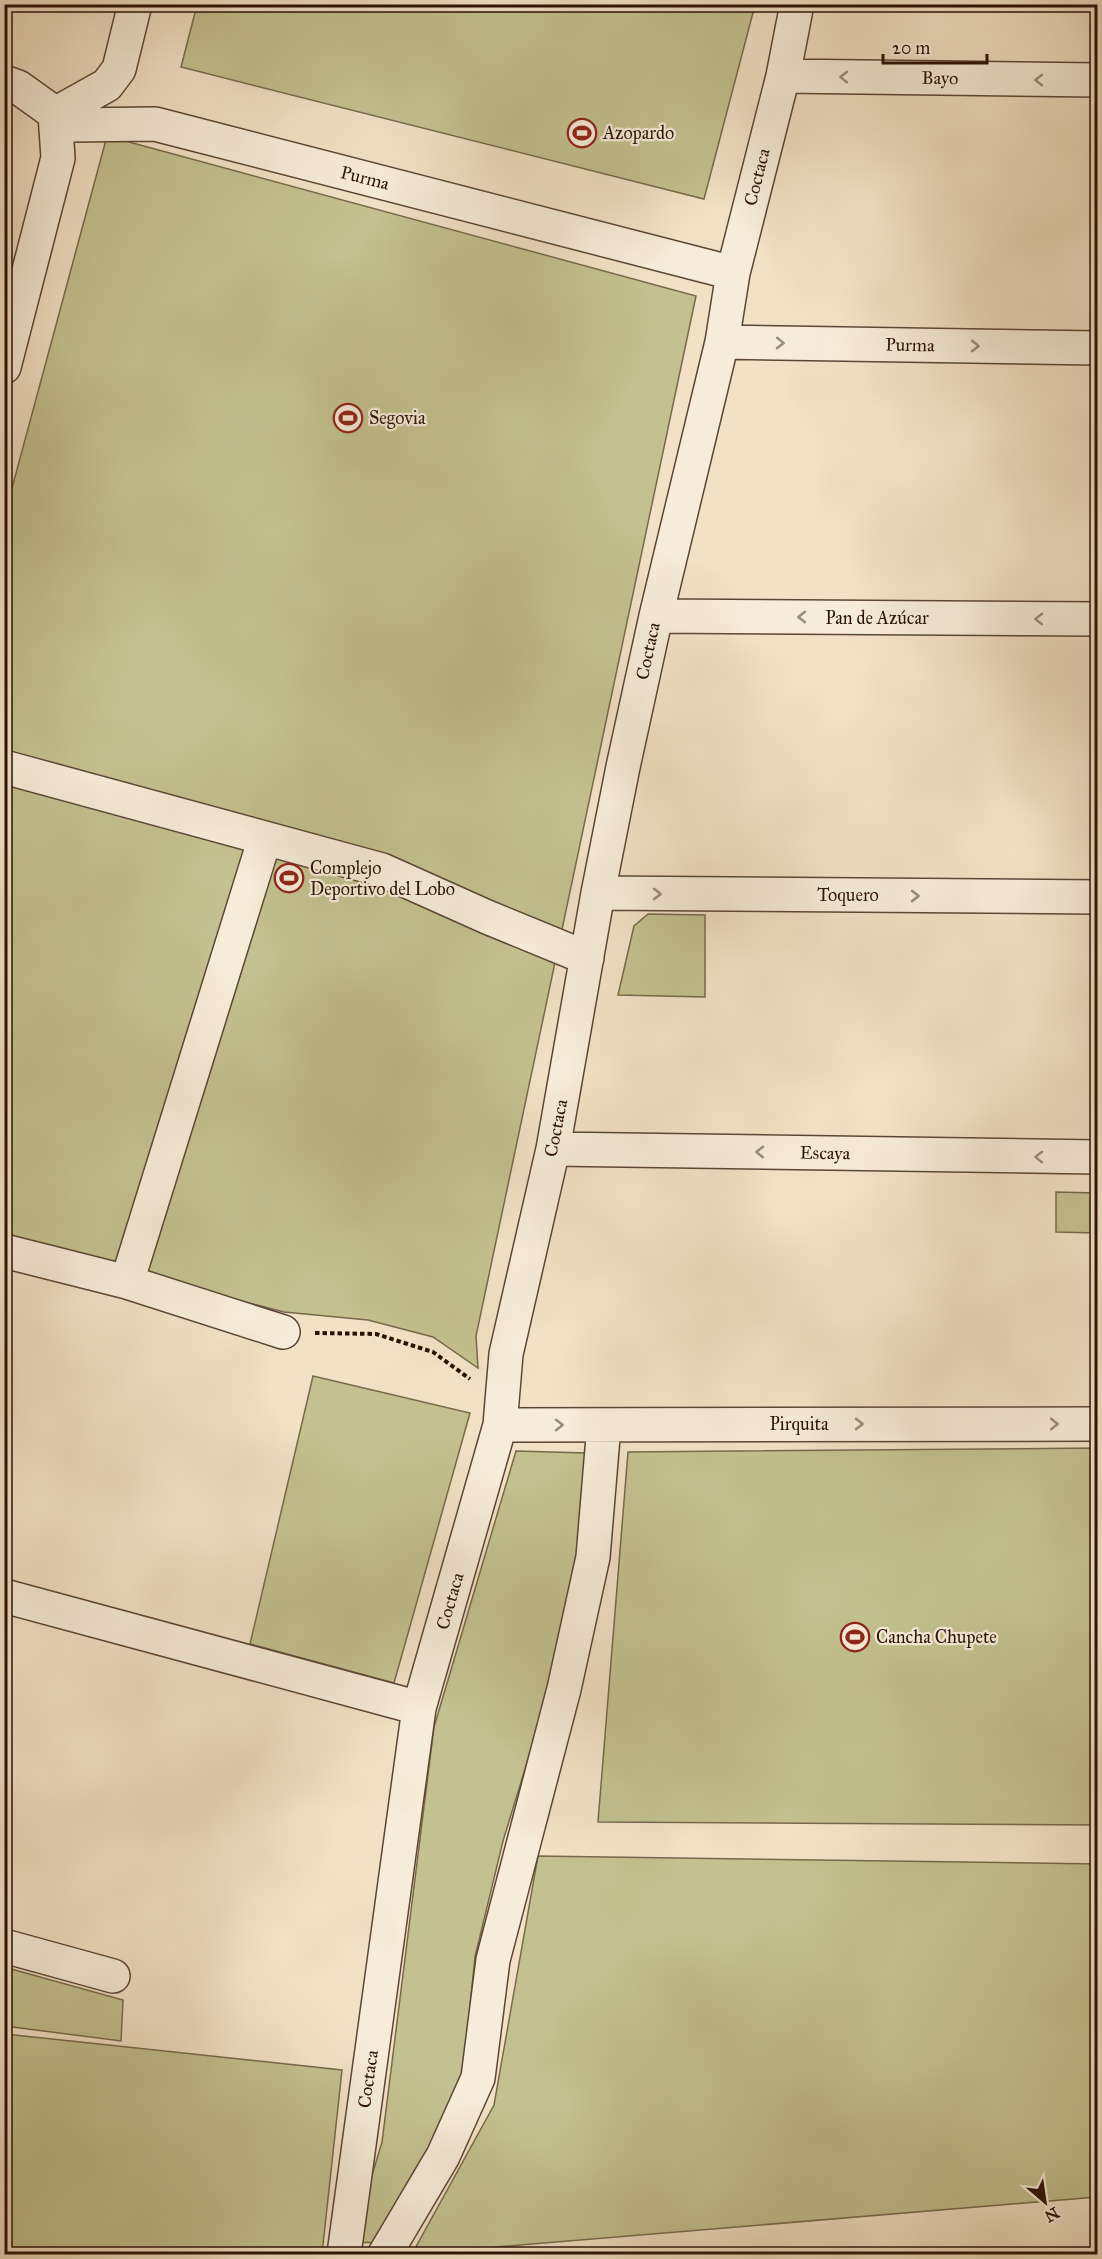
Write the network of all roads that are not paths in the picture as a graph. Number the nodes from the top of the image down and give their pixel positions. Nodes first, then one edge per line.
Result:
1 (135, 4) edge
2 (797, 4) edge
3 (783, 76) junction
4 (1098, 80) edge
5 (4, 82) edge
6 (56, 114) junction
7 (733, 273) junction
8 (722, 342) junction
9 (1098, 348) edge
10 (4, 367) edge
11 (656, 616) junction
12 (1098, 619) edge
13 (4, 767) edge
14 (265, 838) junction
15 (598, 893) junction
16 (1098, 897) edge
17 (587, 958) junction
18 (553, 1149) junction
19 (1098, 1157) edge
20 (4, 1251) edge
21 (127, 1282) junction
22 (283, 1332) road end
23 (501, 1414) junction
24 (1098, 1424) edge
25 (604, 1425) junction
26 (4, 1596) edge
27 (418, 1708) junction
28 (4, 1946) edge
29 (113, 1976) dead end
30 (344, 2254) edge
31 (385, 2254) edge

1 - 6 street
2 - 3 street, Coctaca
4 -> 3 street, Bayo
3 - 7 street, Coctaca
5 - 6 street, Purma
6 - 7 street, Purma
6 - 10 street
7 - 8 street, Coctaca
8 -> 9 street, Purma
8 - 11 street, Coctaca
12 -> 11 street, Pan de Azúcar
11 - 15 street, Coctaca
13 - 14 street
14 - 17 street
14 - 21 street
15 -> 16 street, Toquero
15 - 17 street, Coctaca
17 - 18 street, Coctaca
19 -> 18 street, Escaya
18 - 23 street, Coctaca
20 - 21 street
21 - 22 street
23 -> 25 street, Pirquita
23 - 27 street, Coctaca
25 -> 24 street, Pirquita
25 - 31 street
26 - 27 street
27 - 30 street, Coctaca
28 - 29 street

